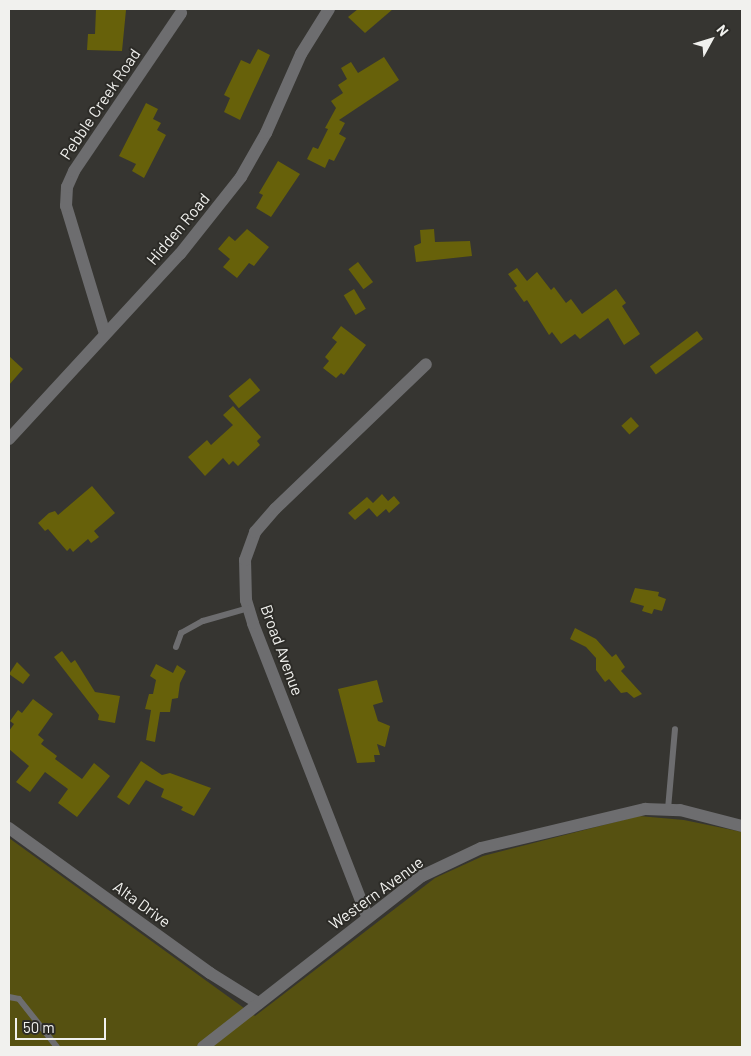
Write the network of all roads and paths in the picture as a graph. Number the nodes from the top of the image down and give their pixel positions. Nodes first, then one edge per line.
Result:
1 (329, 9) edge
2 (181, 13) dead end
3 (105, 334) junction
4 (426, 364) dead end
5 (9, 439) edge
6 (248, 608) junction
7 (176, 647) dead end
8 (676, 729) dead end
9 (668, 809) junction
10 (742, 826) edge
11 (9, 828) edge
12 (367, 916) junction
13 (9, 997) edge
14 (258, 1004) junction
15 (57, 1047) edge
16 (203, 1047) edge

1 - 3 street, Hidden Road
2 - 3 street, Pebble Creek Road
3 - 5 street, Hidden Road
4 - 6 street, Broad Avenue
6 - 7 lane
6 - 12 street, Broad Avenue
8 - 9 lane
9 - 10 street, Western Avenue
9 - 12 street, Western Avenue
11 - 14 street, Alta Drive
12 - 14 street, Western Avenue
13 - 15 lane
14 - 16 street, Western Avenue

